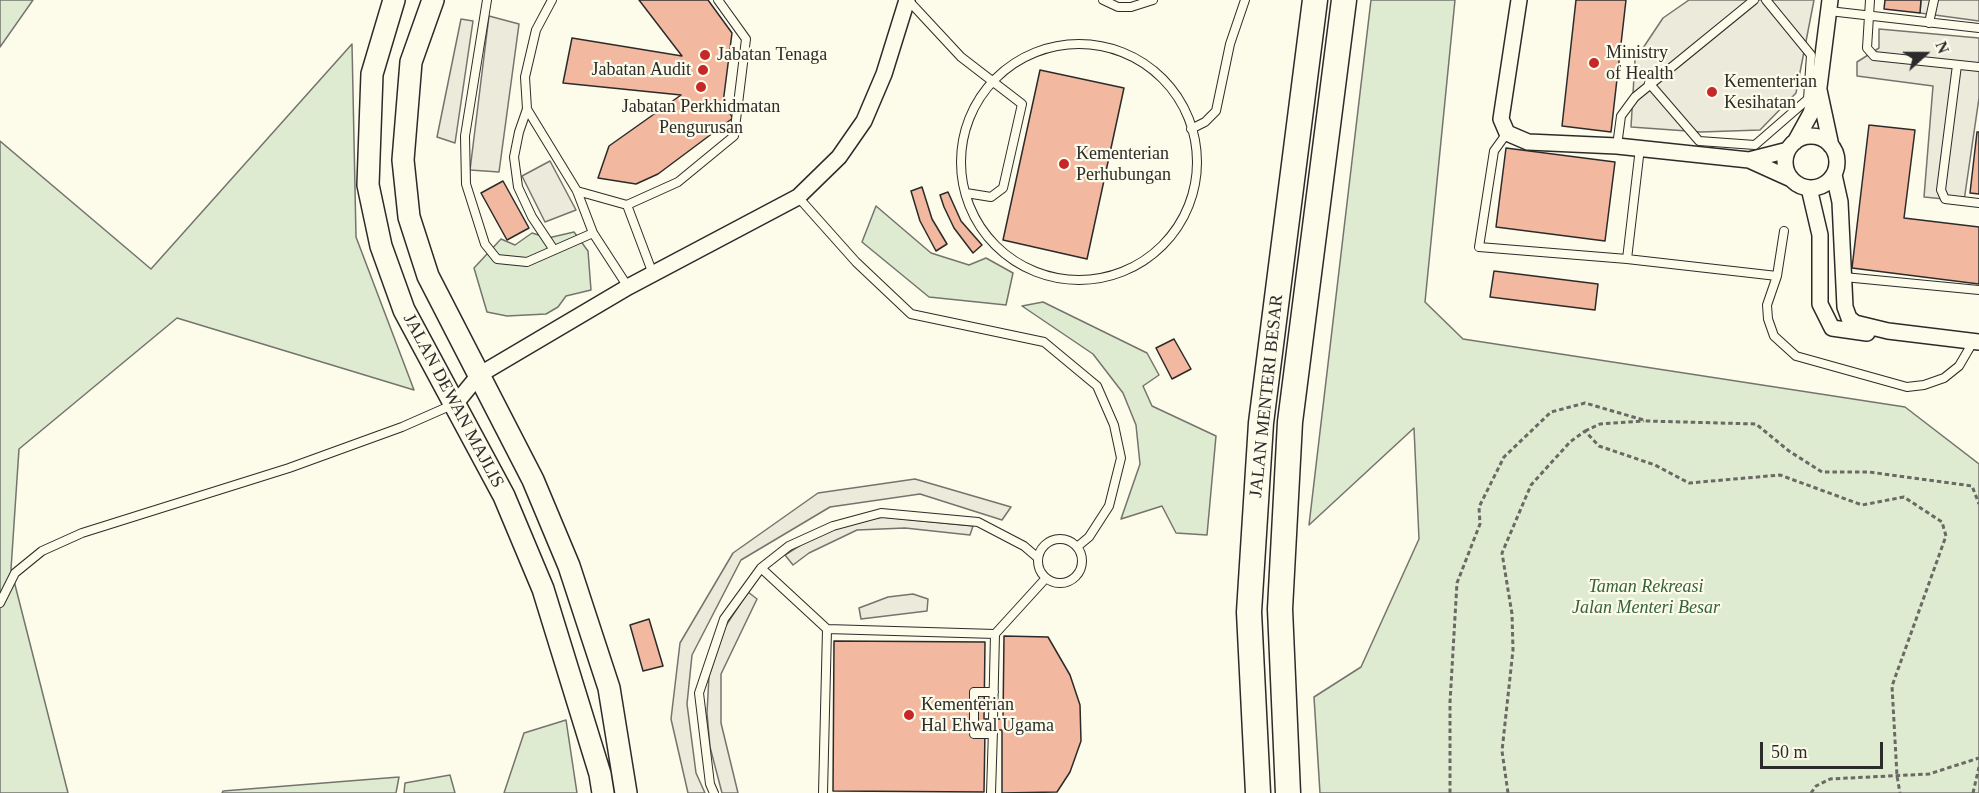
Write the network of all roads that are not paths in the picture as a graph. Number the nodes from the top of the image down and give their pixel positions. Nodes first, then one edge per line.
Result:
1 (394, 0) edge
2 (433, 0) edge
3 (487, 0) edge
4 (552, 0) edge
5 (718, 0) edge
6 (908, 0) edge
7 (1103, 0) edge
8 (1153, 0) edge
9 (1245, 0) edge
10 (1315, 0) edge
11 (1344, 0) edge
12 (1519, 0) edge
13 (1754, 0) edge
14 (1766, 0) edge
15 (1870, 0) edge
16 (1934, 0) edge
17 (1830, 5) edge
18 (1868, 16) junction
19 (1929, 23) junction
20 (1979, 28) edge
21 (1956, 65) junction
22 (1979, 67) edge
23 (992, 81) junction
24 (1649, 84) junction
25 (1819, 87) junction
26 (527, 109) junction
27 (1191, 129) junction
28 (1507, 134) junction
29 (1617, 146) junction
30 (1792, 146) junction
31 (1831, 146) junction
32 (1640, 148) junction
33 (1749, 160) junction
34 (1834, 175) junction
35 (1791, 179) junction
36 (1809, 188) junction
37 (577, 191) junction
38 (966, 193) junction
39 (798, 197) junction
40 (1979, 204) edge
41 (627, 205) junction
42 (1784, 231) dead end
43 (593, 233) junction
44 (554, 250) junction
45 (1627, 259) junction
46 (653, 274) junction
47 (1777, 276) junction
48 (1844, 277) junction
49 (628, 287) junction
50 (1979, 290) edge
51 (1888, 331) junction
52 (1976, 342) edge
53 (479, 375) junction
54 (456, 403) junction
55 (1077, 547) junction
56 (1038, 558) junction
57 (761, 568) junction
58 (1046, 578) junction
59 (0, 603) edge
60 (827, 630) junction
61 (995, 634) junction
62 (994, 693) junction
63 (993, 719) dead end
64 (603, 793) edge
65 (626, 793) edge
66 (714, 793) edge
67 (823, 793) edge
68 (991, 793) edge
69 (1258, 793) edge
70 (1288, 793) edge

1 - 54 street, JALAN DEWAN MAJLIS
2 - 53 street, JALAN DEWAN MAJLIS
3 - 44 lane
4 - 26 lane
5 - 41 lane
6 - 23 lane
6 - 39 street
7 - 8 lane
9 - 27 lane
10 - 69 main road, JALAN MENTERI BESAR
11 - 70 main road, JALAN MENTERI BESAR
12 - 28 street
13 - 24 lane
14 - 24 lane
15 - 18 lane
16 - 19 lane
17 - 18 lane
17 - 25 street
18 - 19 lane
18 - 21 lane
19 - 20 lane
21 - 22 lane
21 - 40 lane
23 - 27 lane
23 - 38 lane
23 - 38 lane
24 - 29 lane
25 - 30 street
25 - 31 street
26 - 37 lane
26 - 44 lane
27 - 38 lane
28 - 29 street
28 - 45 lane
29 - 32 street
30 - 31 street
30 - 33 street
30 - 35 street
31 - 34 street
32 - 33 street
32 - 45 lane
33 - 35 street
34 - 36 street
34 - 48 street
35 - 36 street
36 - 51 street
37 - 41 lane
37 - 43 lane
39 - 46 street
39 - 55 lane
41 - 46 lane
42 - 47 lane
43 - 44 lane
43 - 49 lane
45 - 47 lane
46 - 49 street
47 - 52 lane
48 - 50 lane
48 - 51 street
49 - 53 street
51 - 52 street
53 - 54 street
53 - 65 street, JALAN DEWAN MAJLIS
54 - 59 lane
54 - 64 street, JALAN DEWAN MAJLIS
55 - 56 lane
55 - 58 lane
56 - 57 lane
56 - 58 lane
57 - 60 lane
57 - 66 lane
58 - 61 lane
60 - 61 lane
60 - 67 lane
61 - 62 lane
62 - 63 lane
62 - 68 lane

